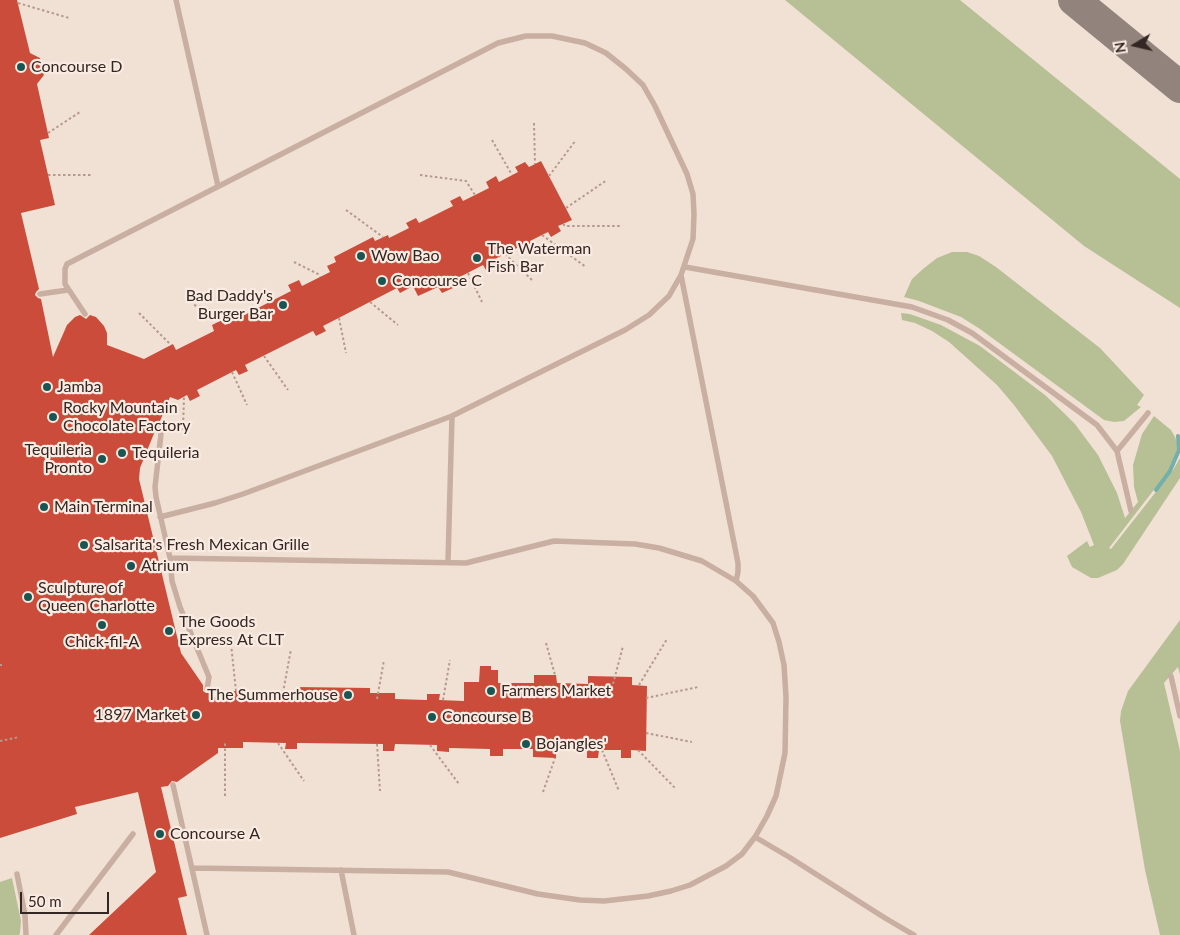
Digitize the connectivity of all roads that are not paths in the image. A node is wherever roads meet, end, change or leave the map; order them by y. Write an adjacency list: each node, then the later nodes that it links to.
1 (176, 0): 2 (lane)
2 (218, 186): 3 (lane); 5 (lane)
3 (685, 267): 4 (lane); 11 (lane)
4 (681, 275): 9 (lane); 16 (lane)
5 (68, 290): 6 (lane); 7 (lane)
6 (40, 294)
7 (85, 314)
8 (1148, 413): 11 (lane)
9 (452, 416): 13 (lane); 15 (lane)
10 (158, 425): 13 (lane)
11 (1117, 451): 12 (lane)
12 (1131, 510)
13 (160, 517): 14 (lane)
14 (170, 558): 15 (lane); 18 (lane)
15 (448, 562): 16 (lane)
16 (736, 581): 22 (lane)
17 (1171, 676): 19 (lane)
18 (207, 690)
19 (1180, 716)
20 (173, 785): 23 (lane)
21 (133, 834): 27 (lane)
22 (755, 837): 24 (lane); 30 (lane)
23 (192, 868): 24 (lane); 28 (lane)
24 (341, 870): 29 (lane)
25 (17, 874): 26 (lane)
26 (26, 935)
27 (56, 935)
28 (207, 935)
29 (354, 935)
30 (914, 935)

